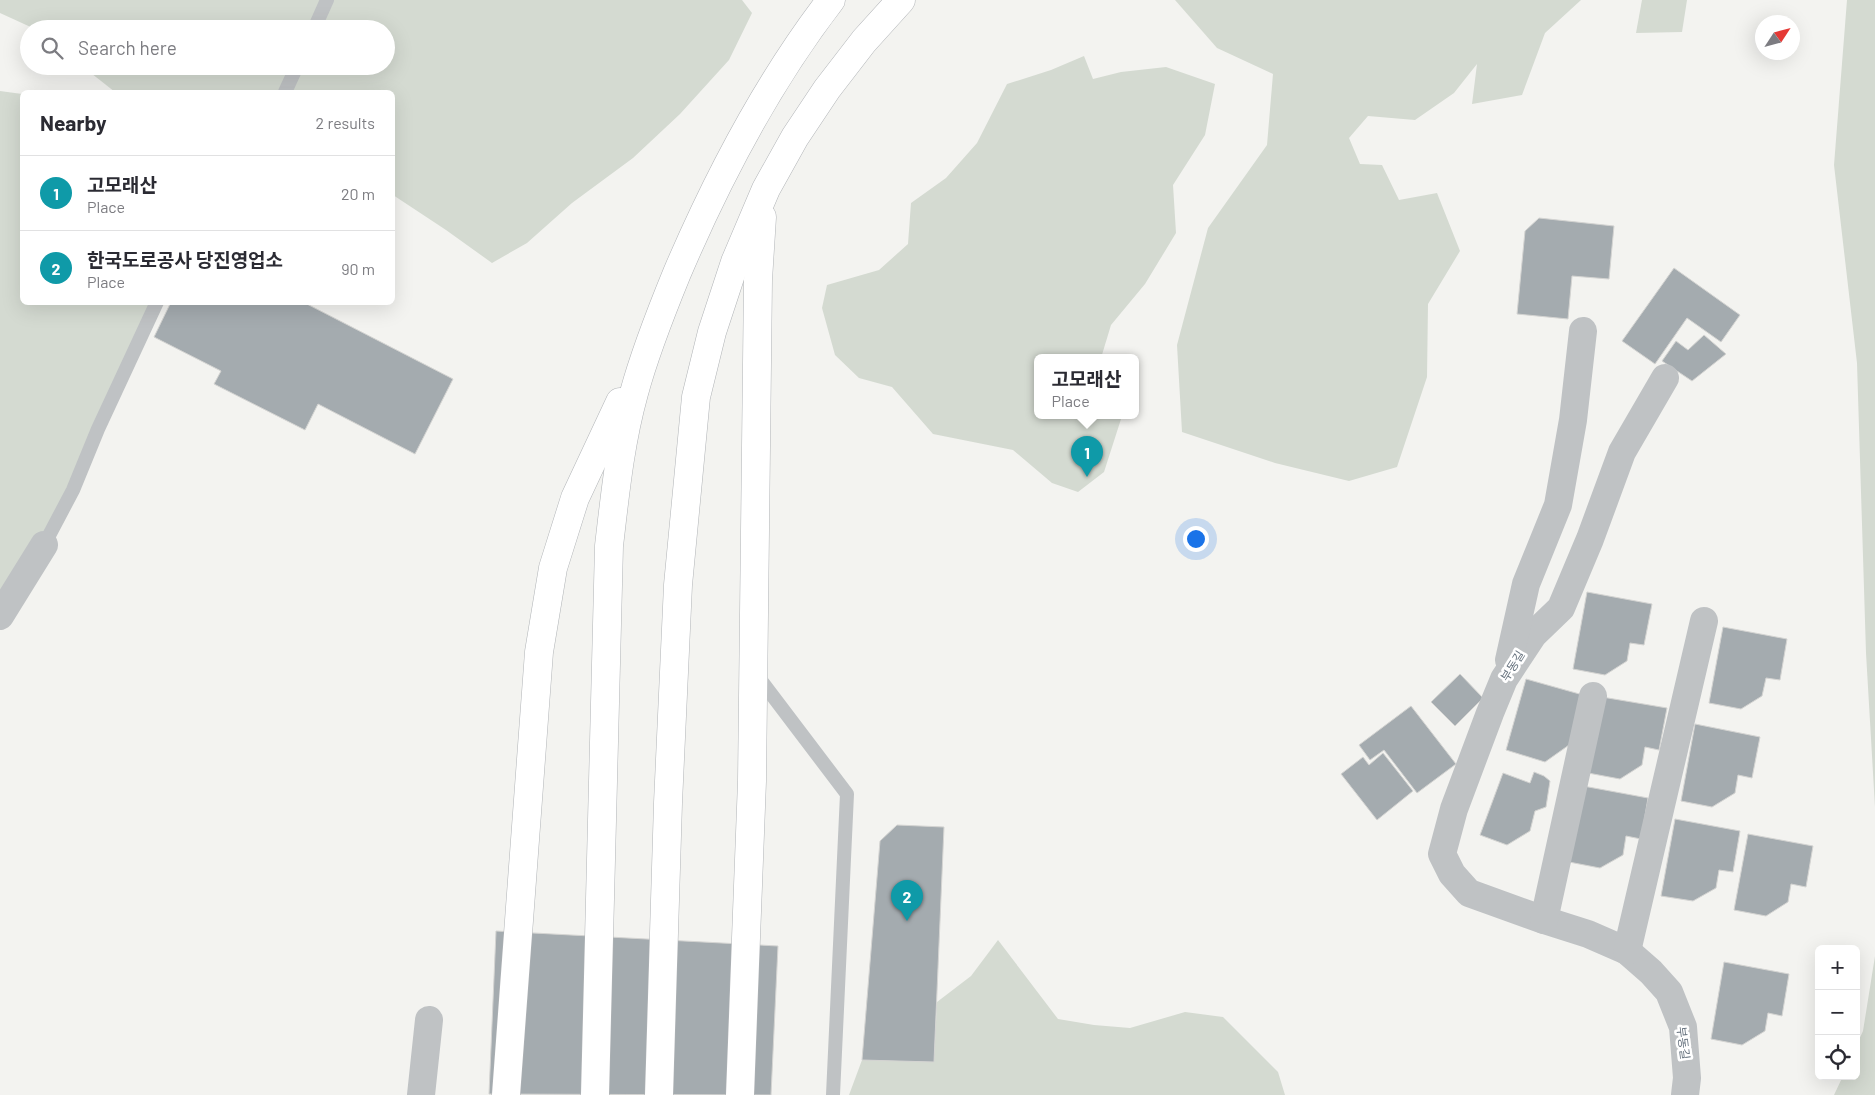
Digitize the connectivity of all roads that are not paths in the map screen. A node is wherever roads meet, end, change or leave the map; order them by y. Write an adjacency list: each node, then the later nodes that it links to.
1 (327, 0): 4 (lane)
2 (831, 0): 9 (highway)
3 (902, 0): 7 (highway)
4 (318, 20)
5 (293, 75): 6 (lane)
6 (287, 90)
7 (766, 189): 15 (highway); 24 (highway)
8 (156, 305): 12 (lane)
9 (659, 316): 22 (highway); 23 (highway)
10 (1583, 331): 16 (street)
11 (1665, 378): 16 (street, 부동길)
12 (44, 545): 13 (street)
13 (0, 616)
14 (1704, 621): 19 (street)
15 (753, 670): 25 (highway); 26 (lane)
16 (1504, 679): 18 (street, 부동길)
17 (1593, 696): 18 (street)
18 (1544, 920): 19 (street, 부동길)
19 (1627, 952): 27 (street, 부동길)
20 (429, 1020): 21 (street)
21 (421, 1095)
22 (506, 1095)
23 (595, 1095)
24 (659, 1095)
25 (740, 1095)
26 (833, 1095)
27 (1685, 1095)

